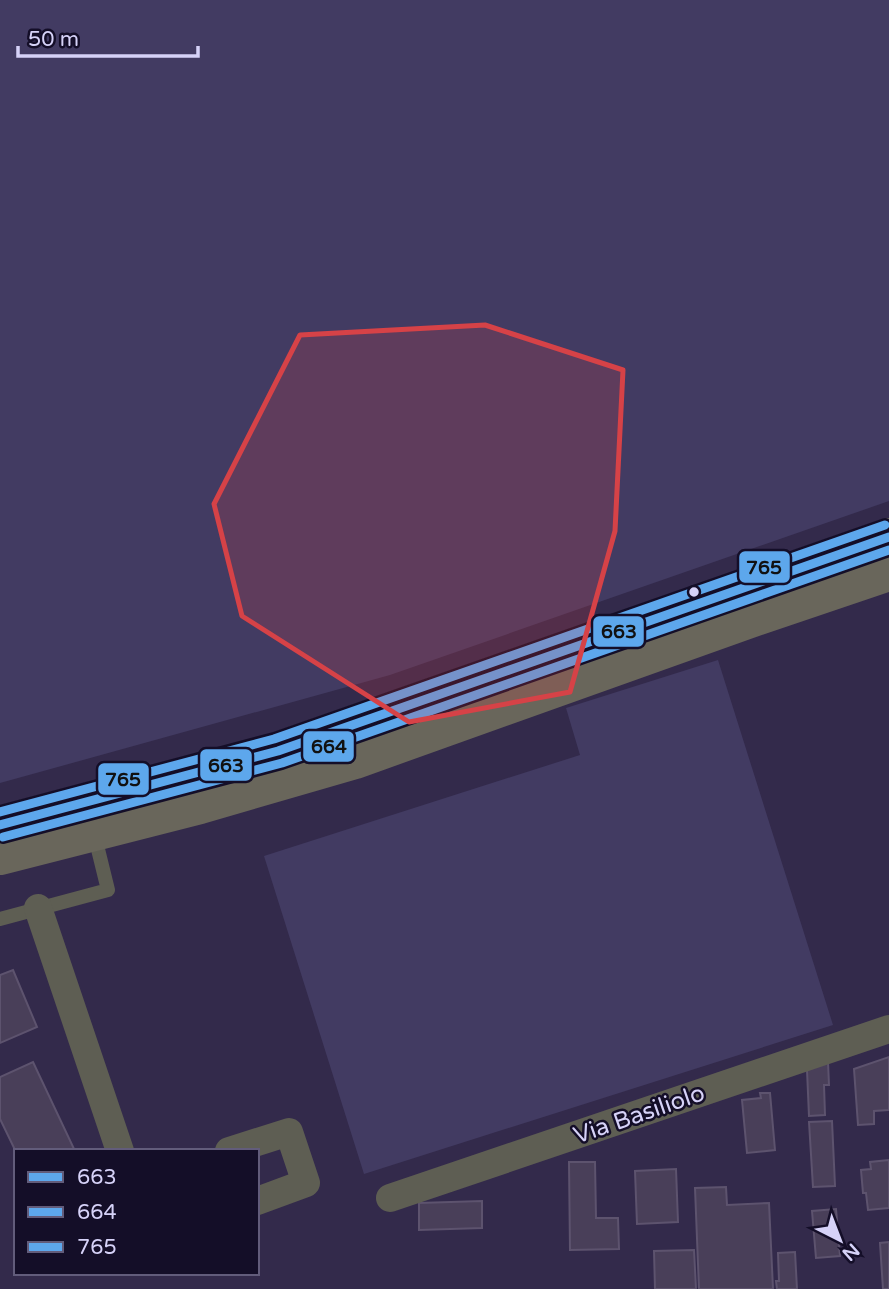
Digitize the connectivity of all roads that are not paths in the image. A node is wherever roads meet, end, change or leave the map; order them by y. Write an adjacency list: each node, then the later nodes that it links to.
1 (889, 537): 3 (main road)
2 (889, 572): 4 (main road)
3 (0, 825)
4 (94, 832): 5 (main road); 6 (lane)
5 (0, 856)
6 (38, 908): 7 (lane); 9 (street)
7 (0, 919)
8 (889, 1029): 11 (street, Via Basiliolo)
9 (119, 1149)
10 (235, 1149): 12 (street)
11 (390, 1198)
12 (259, 1200)

